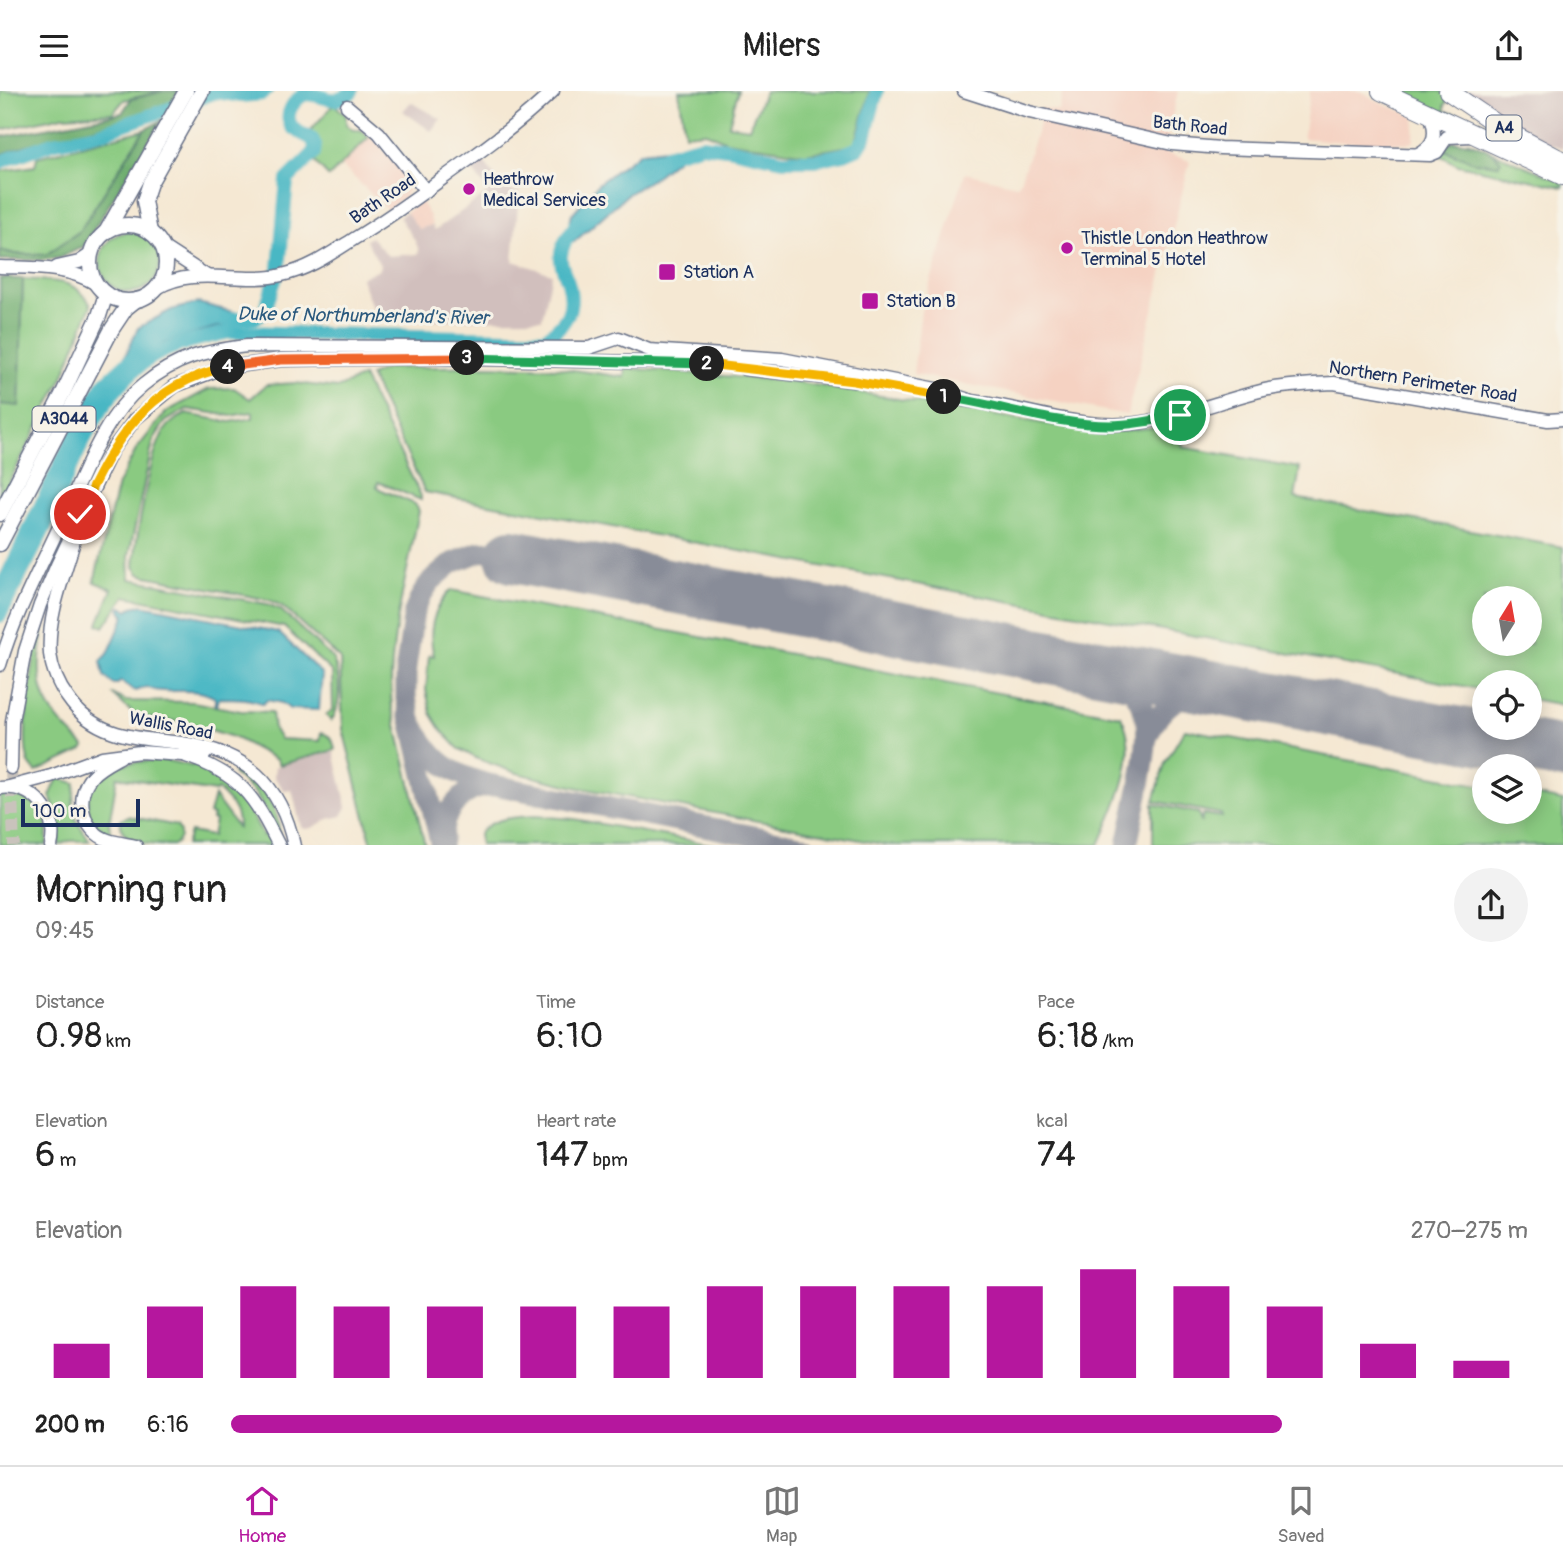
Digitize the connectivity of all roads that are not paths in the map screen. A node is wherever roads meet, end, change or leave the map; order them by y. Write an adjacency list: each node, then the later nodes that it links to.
1 (553, 91): 12 (street, Bath Road)
2 (964, 91): 9 (street, Bath Road)
3 (1381, 91): 7 (highway, A4)
4 (1448, 91): 10 (highway, A4)
5 (192, 94): 13 (main road); 14 (main road)
6 (347, 106): 12 (street)
7 (1430, 115): 8 (highway, A4); 9 (street)
8 (1476, 136): 9 (street); 11 (highway, A4)
9 (1418, 154)
10 (1563, 161)
11 (1563, 176)
12 (426, 191): 20 (street, Bath Road)
13 (106, 232): 14 (main road); 16 (main road)
14 (150, 232): 15 (main road)
15 (164, 248): 20 (street); 21 (main road)
16 (91, 254): 18 (street); 22 (main road)
17 (0, 267): 18 (street)
18 (47, 269): 19 (street)
19 (63, 271): 22 (street); 22 (street)
20 (207, 276): 21 (street, Bath Road)
21 (157, 288): 23 (main road)
22 (101, 295): 23 (main road); 34 (main road, A3044)
23 (136, 300): 35 (main road, A3044)
24 (762, 357): 25 (street); 26 (street); 36 (street)
25 (801, 362): 26 (street); 29 (street)
26 (780, 363): 27 (street); 28 (street)
27 (706, 364): 28 (street); 33 (street)
28 (854, 381): 29 (street)
29 (972, 401): 31 (street, Northern Perimeter Road)
30 (1563, 419): 31 (street, Northern Perimeter Road)
31 (1548, 420): 32 (street, Northern Perimeter Road)
32 (1563, 427)
33 (80, 514): 37 (street, Wallis Road); 42 (street)
34 (0, 515)
35 (0, 544)
36 (0, 665)
37 (105, 730): 39 (street, Wallis Road); 41 (street)
38 (124, 754): 40 (street); 43 (street); 46 (street)
39 (220, 754): 40 (street); 41 (street, Wallis Road)
40 (182, 755): 47 (street)
41 (245, 764): 44 (street, Wallis Road)
42 (11, 768)
43 (4, 785): 45 (street)
44 (293, 839): 48 (street); 49 (street)
45 (51, 845)
46 (136, 845)
47 (279, 845)
48 (285, 845)
49 (305, 845)

